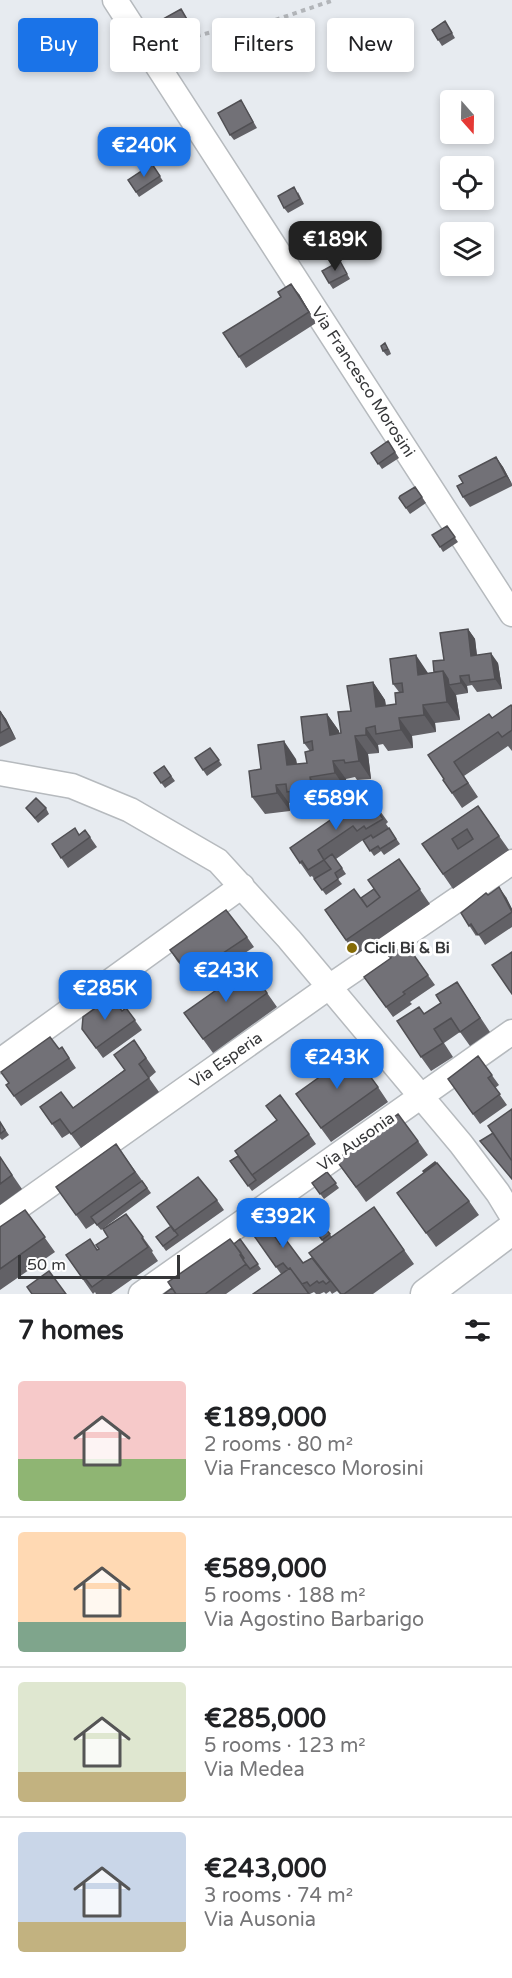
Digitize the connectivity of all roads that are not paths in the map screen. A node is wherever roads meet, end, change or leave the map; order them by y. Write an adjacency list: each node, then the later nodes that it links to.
1 (115, 0): 2 (street, Via Francesco Morosini)
2 (512, 614)
3 (0, 773): 5 (street)
4 (512, 862): 6 (street, Via Esperia)
5 (243, 886): 6 (street); 8 (street)
6 (329, 987): 9 (street); 10 (street, Via Esperia)
7 (512, 1032): 9 (street, Via Ausonia)
8 (0, 1061)
9 (421, 1096): 11 (street); 12 (street, Via Ausonia)
10 (0, 1220)
11 (510, 1222): 13 (street); 14 (street)
12 (141, 1294)
13 (426, 1294)
14 (460, 1294)

